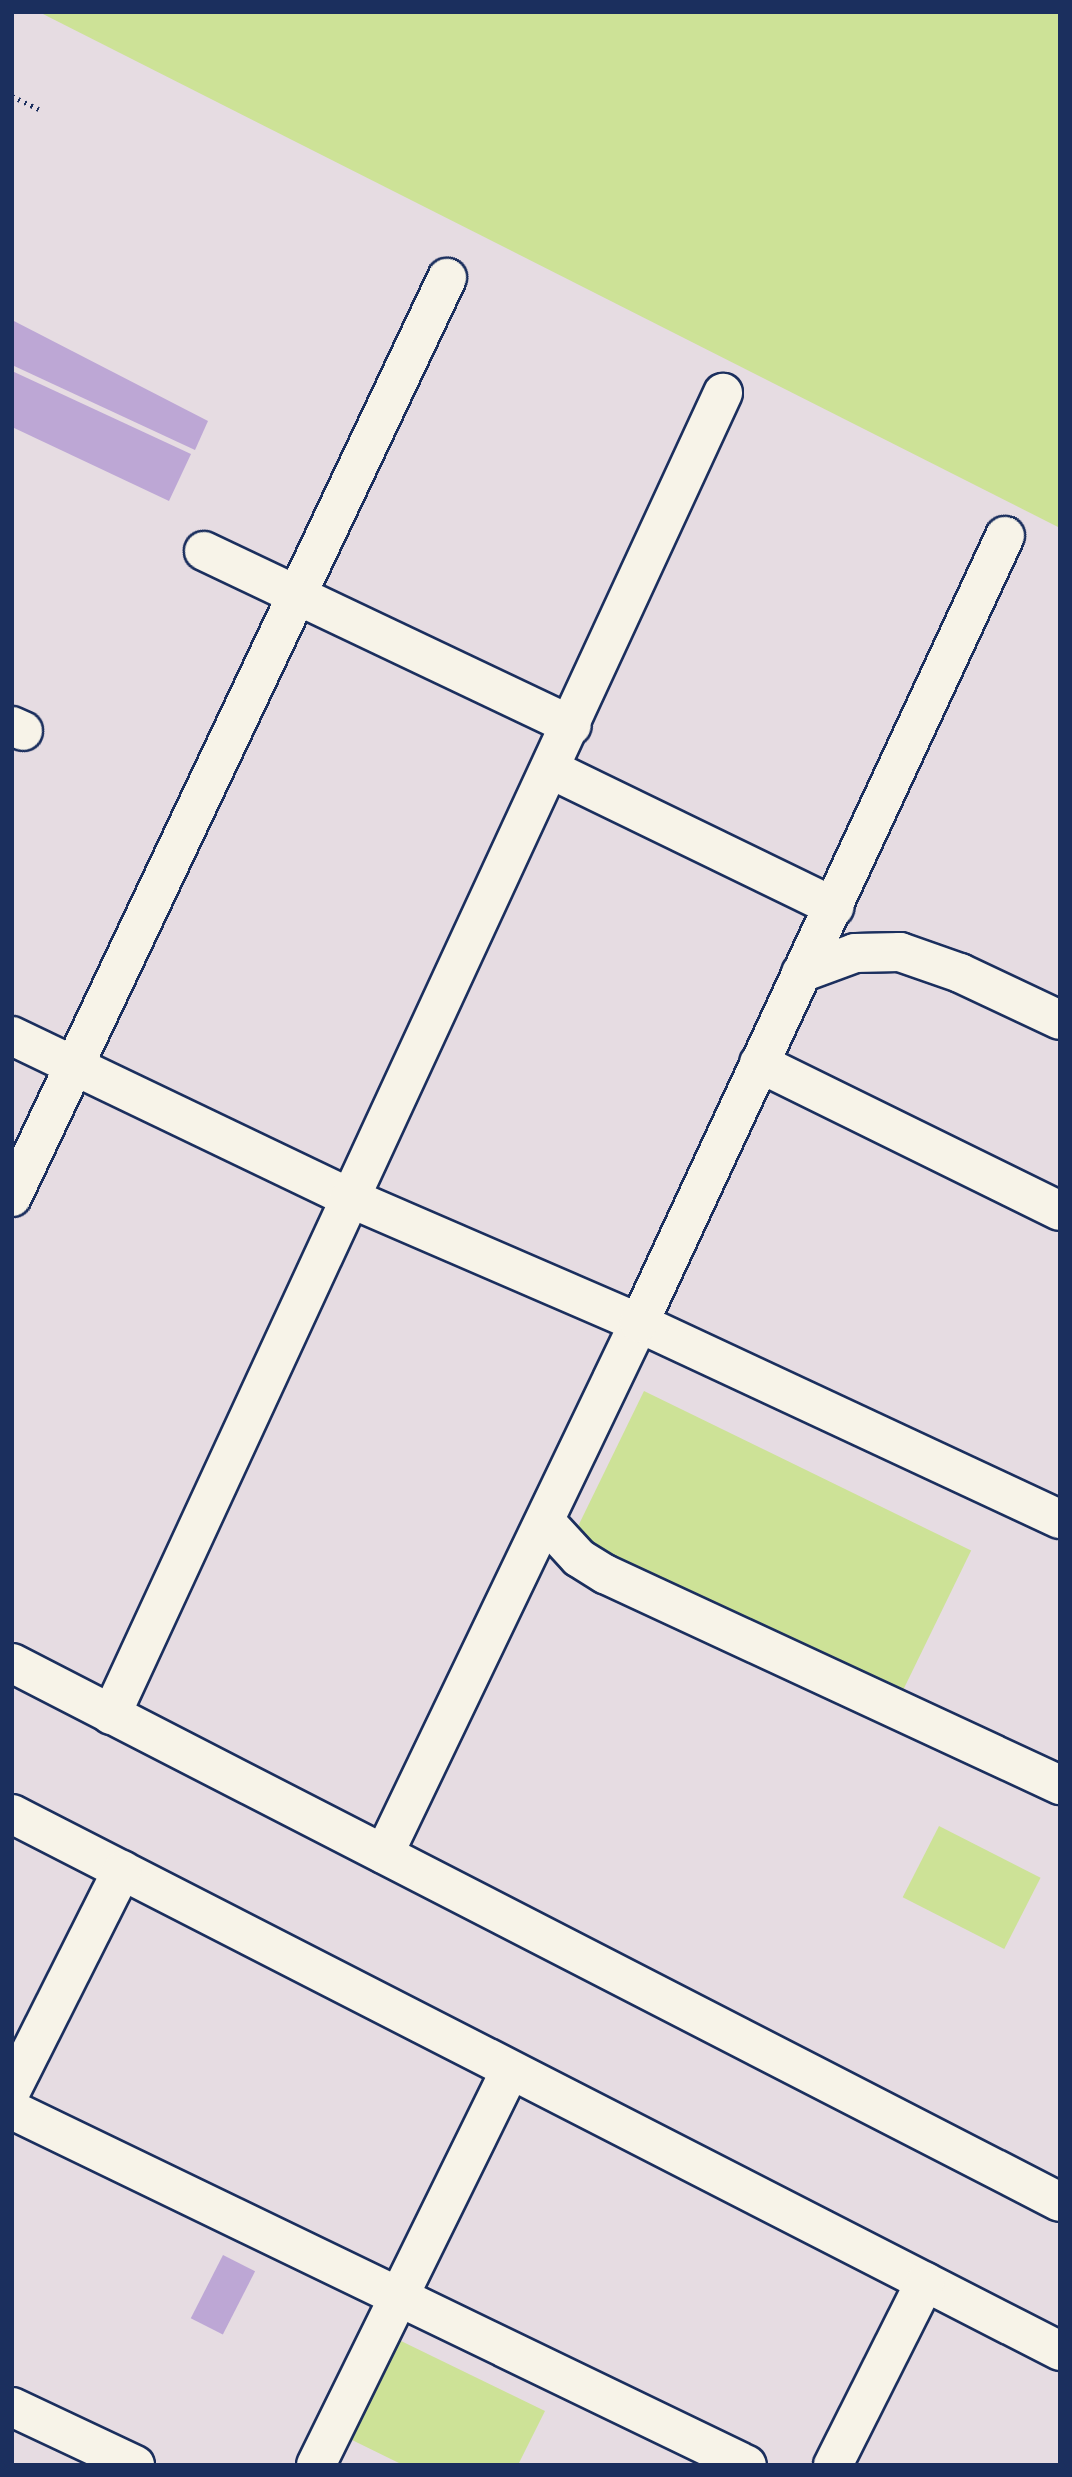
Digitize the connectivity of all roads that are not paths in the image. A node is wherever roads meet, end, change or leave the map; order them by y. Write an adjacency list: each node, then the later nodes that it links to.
1 (447, 278): 5 (street)
2 (723, 393): 6 (street)
3 (1005, 536): 8 (street)
4 (204, 551): 5 (street)
5 (299, 597): 6 (street); 13 (street)
6 (572, 726): 7 (street)
7 (552, 770): 8 (street); 15 (street)
8 (834, 907): 9 (street)
9 (801, 972): 10 (street); 12 (street)
10 (1060, 1020)
11 (12, 1035): 13 (street)
12 (759, 1063): 16 (street); 17 (street)
13 (74, 1064): 14 (street); 15 (street)
14 (12, 1197)
15 (350, 1198): 17 (street); 21 (street)
16 (1060, 1211)
17 (639, 1323): 18 (street); 19 (street)
18 (1060, 1519)
19 (545, 1521): 22 (street); 24 (street)
20 (12, 1662): 21 (street)
21 (111, 1715): 24 (street)
22 (1060, 1784)
23 (12, 1814): 25 (street)
24 (384, 1854): 29 (street)
25 (122, 1870): 26 (street); 27 (street)
26 (510, 2070): 30 (street); 31 (street)
27 (12, 2089)
28 (12, 2110): 31 (street)
29 (1060, 2202)
30 (925, 2282): 32 (street); 37 (street)
31 (398, 2297): 35 (street); 36 (street)
32 (1060, 2351)
33 (12, 2407): 34 (street)
34 (135, 2465)
35 (316, 2465)
36 (747, 2465)
37 (833, 2465)

